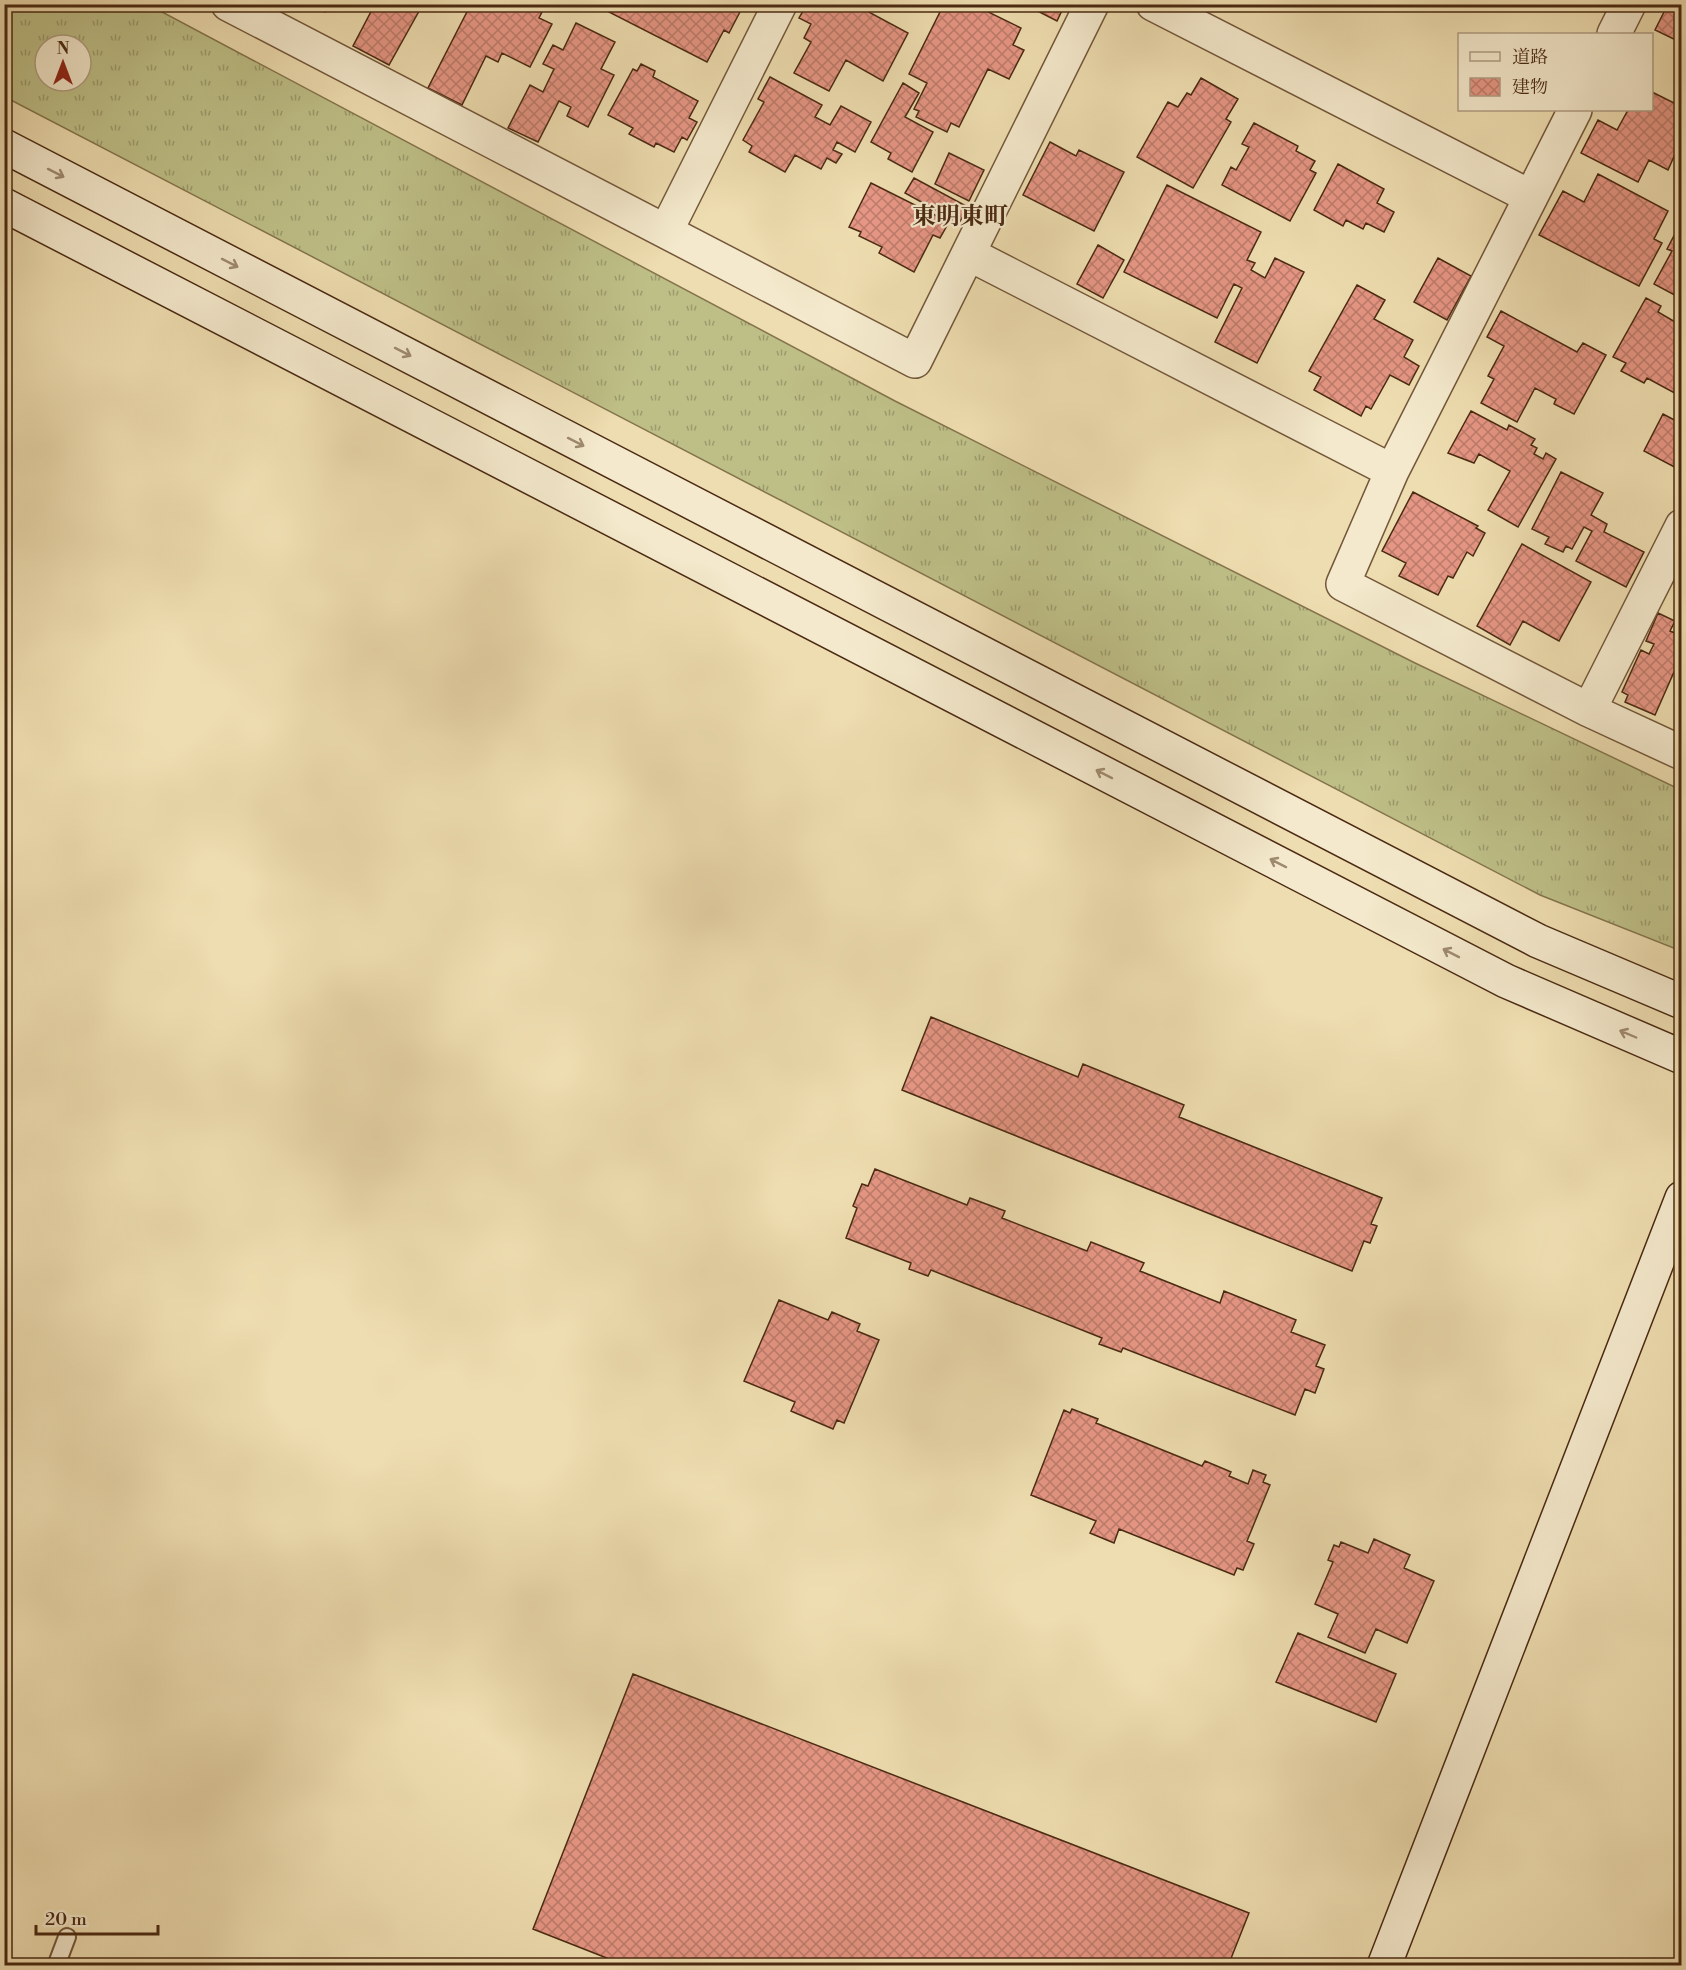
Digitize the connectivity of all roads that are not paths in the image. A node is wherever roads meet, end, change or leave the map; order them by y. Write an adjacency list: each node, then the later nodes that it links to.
1 (228, 4): 11 (street)
2 (780, 4): 11 (street)
3 (1092, 4): 12 (street)
4 (1154, 4): 9 (street)
5 (1629, 4): 6 (street)
6 (1614, 33)
7 (1574, 111): 9 (street)
8 (4, 146): 17 (street, one-way to 17)
9 (1531, 197): 13 (street)
10 (4, 205): 18 (street, one-way to 10)
11 (666, 231): 12 (street)
12 (969, 254): 13 (street)
13 (1392, 471): 15 (street)
14 (1682, 526): 15 (street)
15 (1589, 710): 16 (street)
16 (1682, 753)
17 (1682, 1002)
18 (1682, 1058)
19 (1682, 1198): 22 (street)
20 (67, 1937): 21 (lane)
21 (56, 1965)
22 (1384, 1965)

